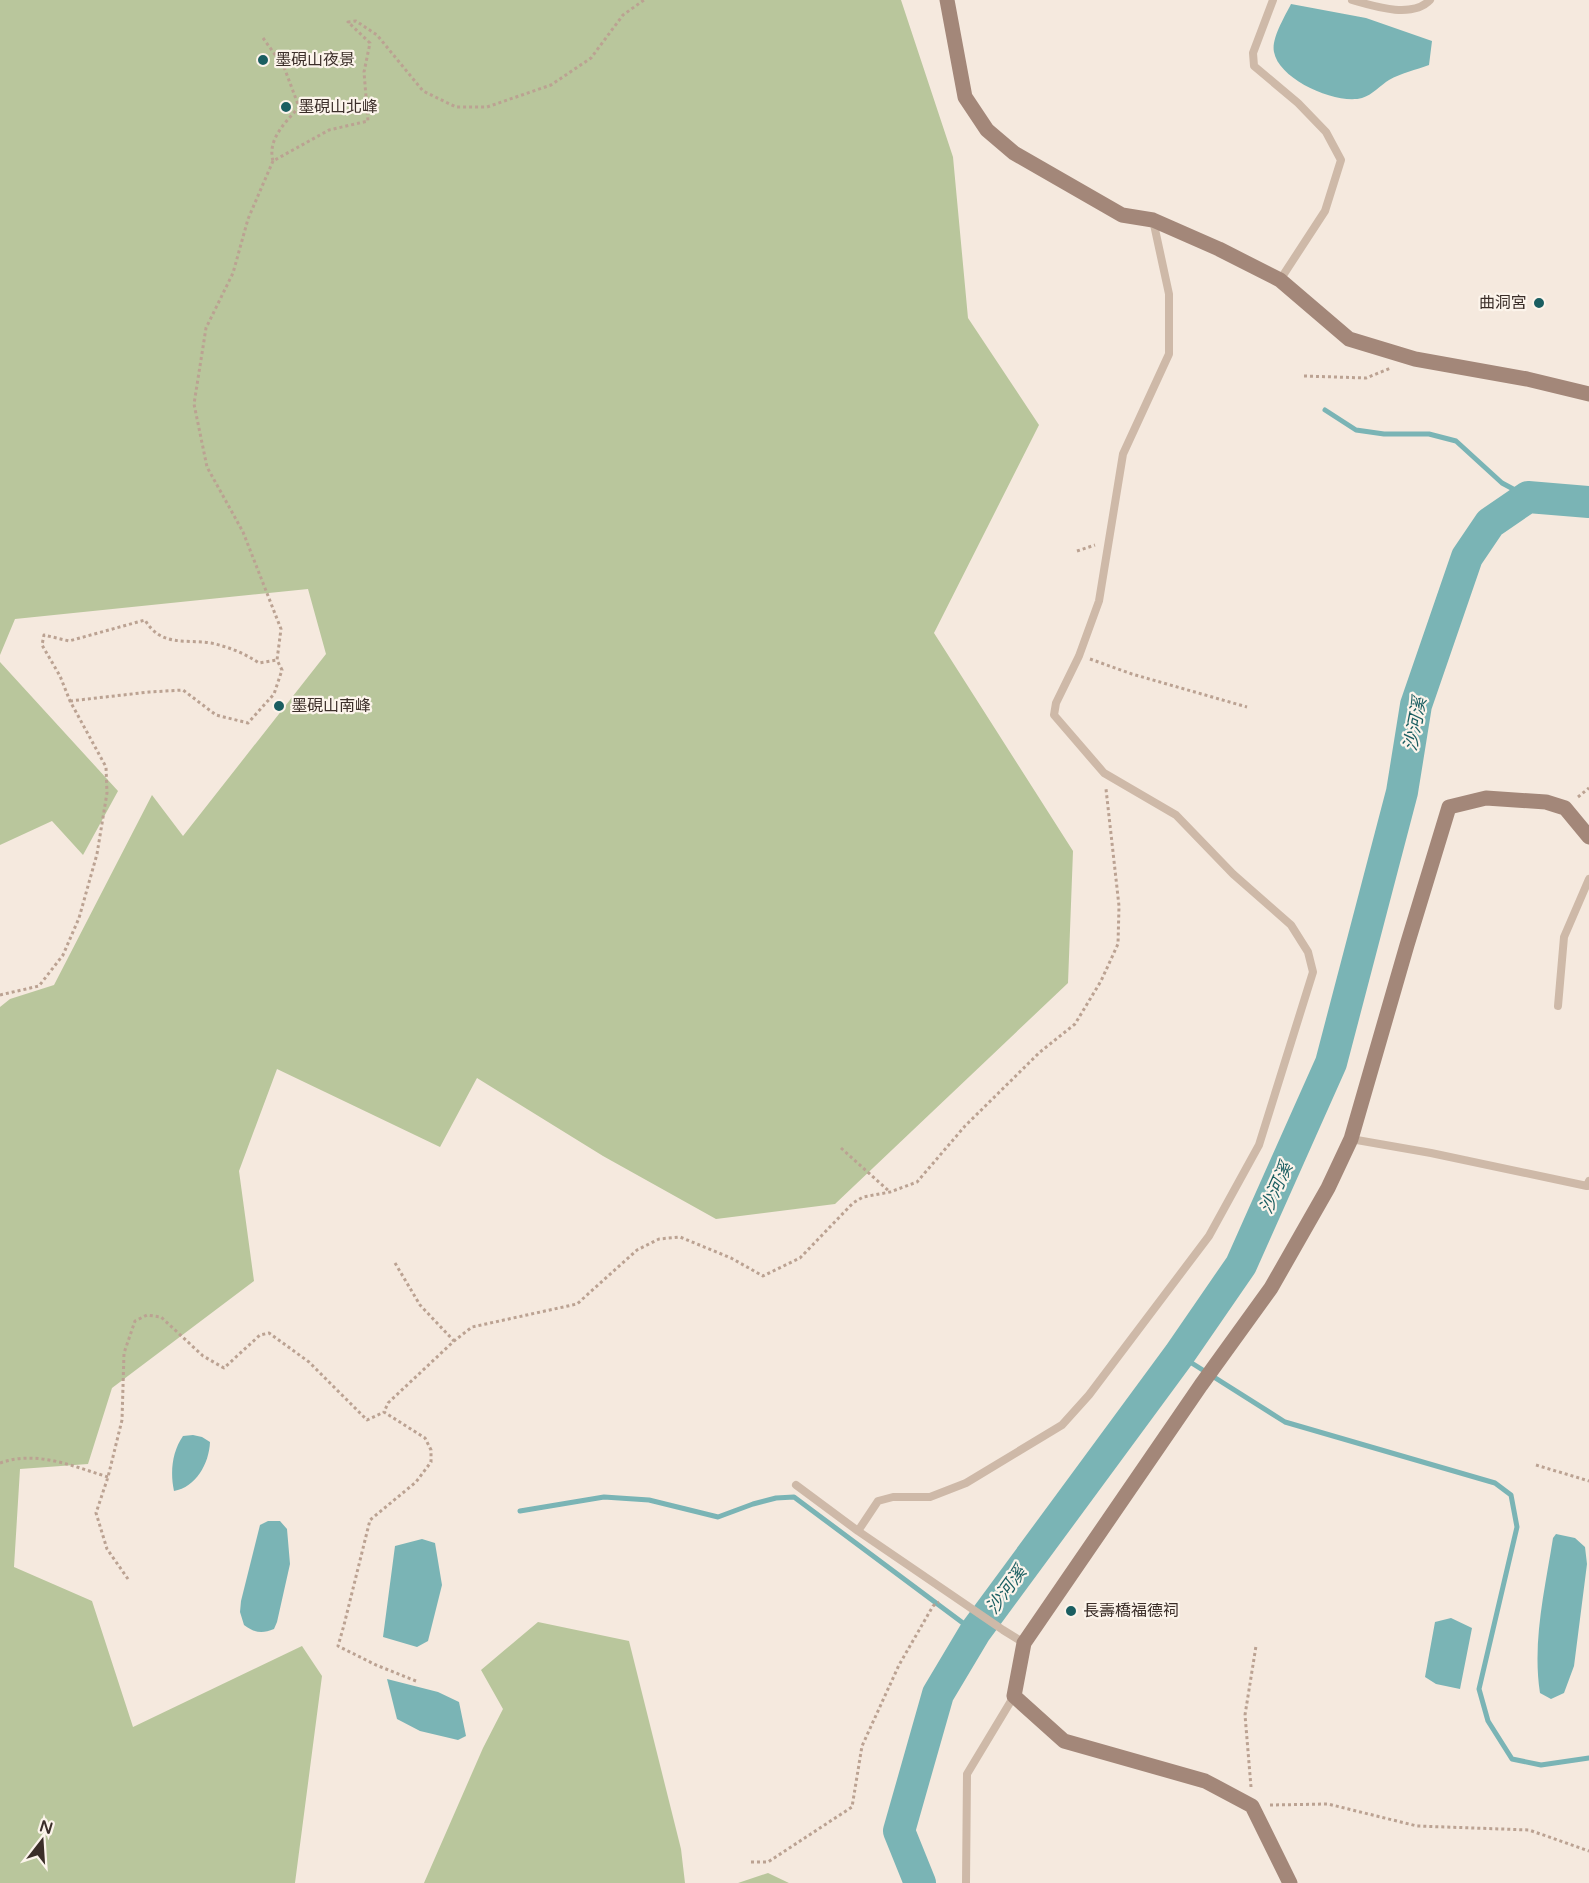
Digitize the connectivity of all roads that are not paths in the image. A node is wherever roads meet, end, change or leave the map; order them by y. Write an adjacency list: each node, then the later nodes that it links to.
1 (947, 0): 5 (street)
2 (1274, 0): 6 (lane)
3 (1352, 0): 4 (lane)
4 (1430, 0)
5 (1154, 220): 6 (street); 14 (lane)
6 (1280, 280): 7 (street)
7 (1589, 394)
8 (1589, 837): 11 (street)
9 (1589, 879): 10 (lane)
10 (1558, 1006)
11 (1351, 1138): 12 (lane); 15 (street)
12 (1589, 1180)
13 (796, 1485): 14 (lane)
14 (858, 1531): 15 (lane)
15 (1024, 1643): 16 (street)
16 (1014, 1696): 17 (lane); 18 (street)
17 (966, 1883)
18 (1290, 1883)

